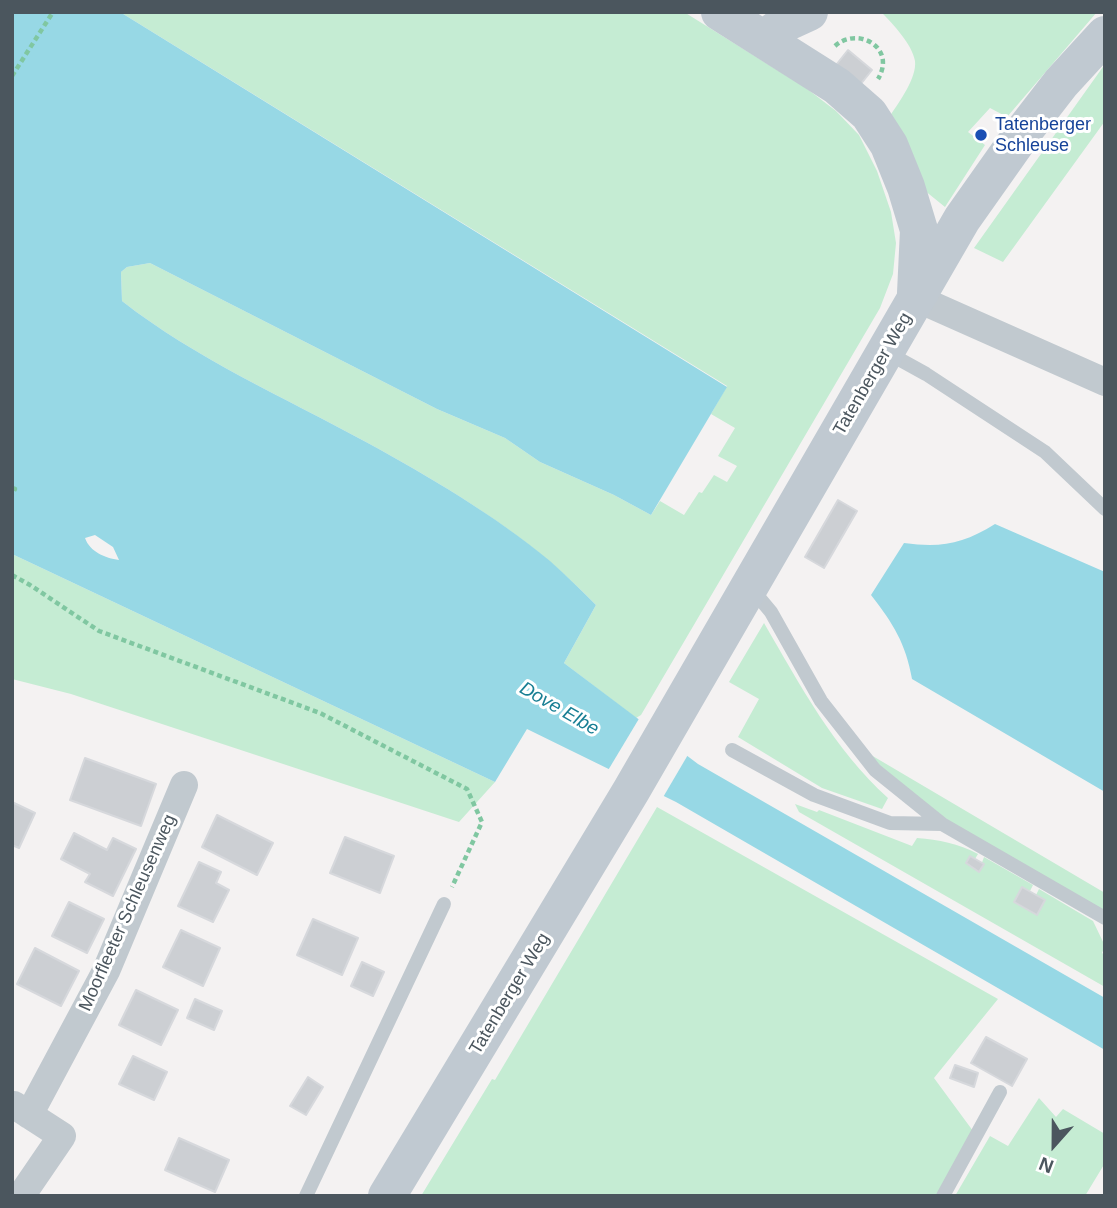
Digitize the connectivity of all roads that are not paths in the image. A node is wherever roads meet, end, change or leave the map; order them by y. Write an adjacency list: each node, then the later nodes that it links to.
1 (720, 12): 4 (street)
2 (809, 12): 4 (street)
3 (1105, 35): 5 (street, Tatenberger Weg)
4 (764, 39): 5 (street)
5 (916, 298): 6 (street, Tatenberger Weg); 7 (street)
6 (886, 352): 8 (lane); 9 (street, Tatenberger Weg)
7 (1105, 383)
8 (1105, 509)
9 (750, 586): 12 (lane); 19 (street, Tatenberger Weg)
10 (732, 750): 12 (lane)
11 (184, 785): 16 (street, Moorfleeter Schleusenweg)
12 (942, 824): 14 (lane)
13 (444, 904): 18 (lane)
14 (1105, 918)
15 (1000, 1092): 20 (lane)
16 (20, 1109): 17 (street, Moorfleeter Schleusenweg)
17 (20, 1196)
18 (306, 1196)
19 (387, 1196)
20 (943, 1196)

